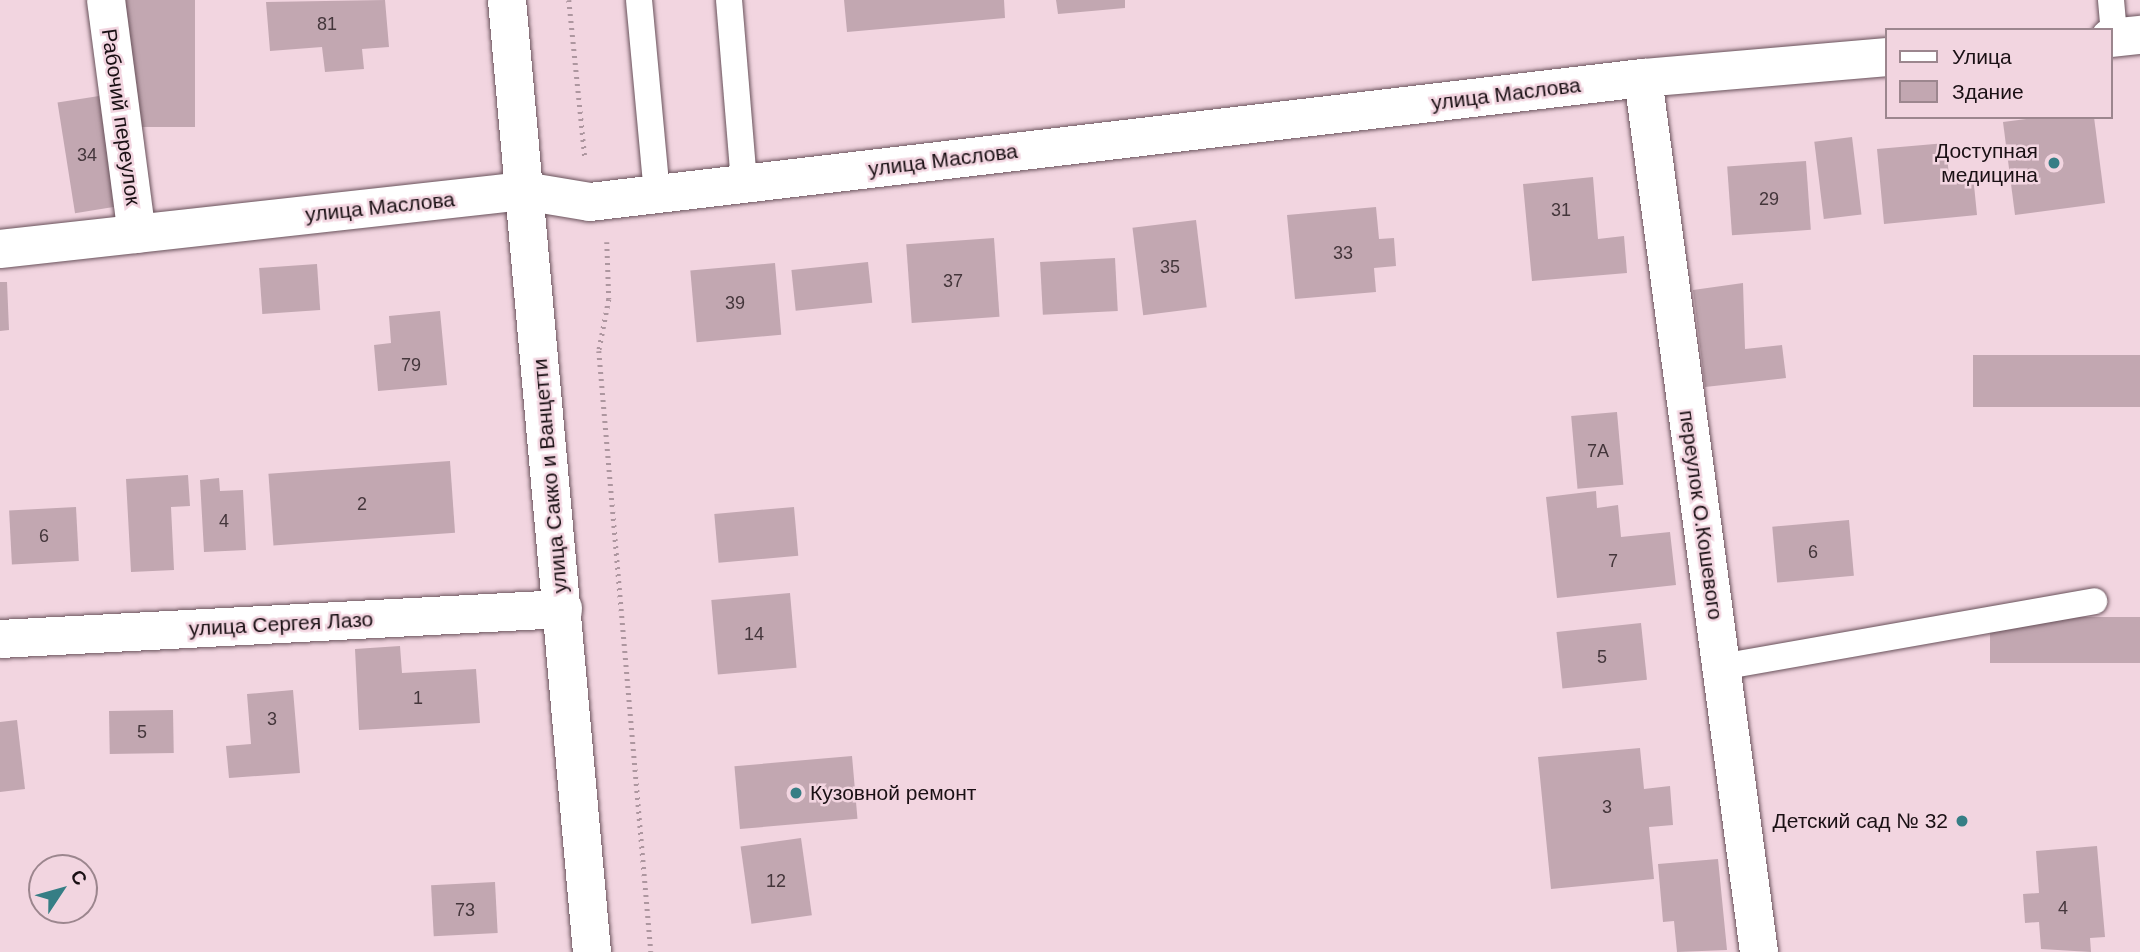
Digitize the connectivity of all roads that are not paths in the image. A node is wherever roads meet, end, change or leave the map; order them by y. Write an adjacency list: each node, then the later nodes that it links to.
1 (106, 0): 12 (street, Рабочий переулок)
2 (507, 0): 10 (street, улица Сакко и Ванцетти)
3 (639, 0): 11 (lane)
4 (729, 0): 9 (lane)
5 (2111, 0): 6 (lane)
6 (2122, 37)
7 (1884, 57): 8 (street, улица Маслова)
8 (1643, 78): 9 (street, улица Маслова); 17 (street, переулок О.Кошевого)
9 (744, 184): 11 (street, улица Маслова)
10 (524, 191): 11 (street, улица Маслова); 12 (street, улица Маслова); 15 (street, улица Сакко и Ванцетти)
11 (657, 194)
12 (137, 234): 13 (street, улица Маслова)
13 (0, 249)
14 (2094, 601): 17 (lane)
15 (563, 609): 16 (street, улица Сергея Лазо); 18 (street, улица Сакко и Ванцетти)
16 (0, 639)
17 (1721, 667): 19 (street, переулок О.Кошевого)
18 (592, 952)
19 (1759, 952)

